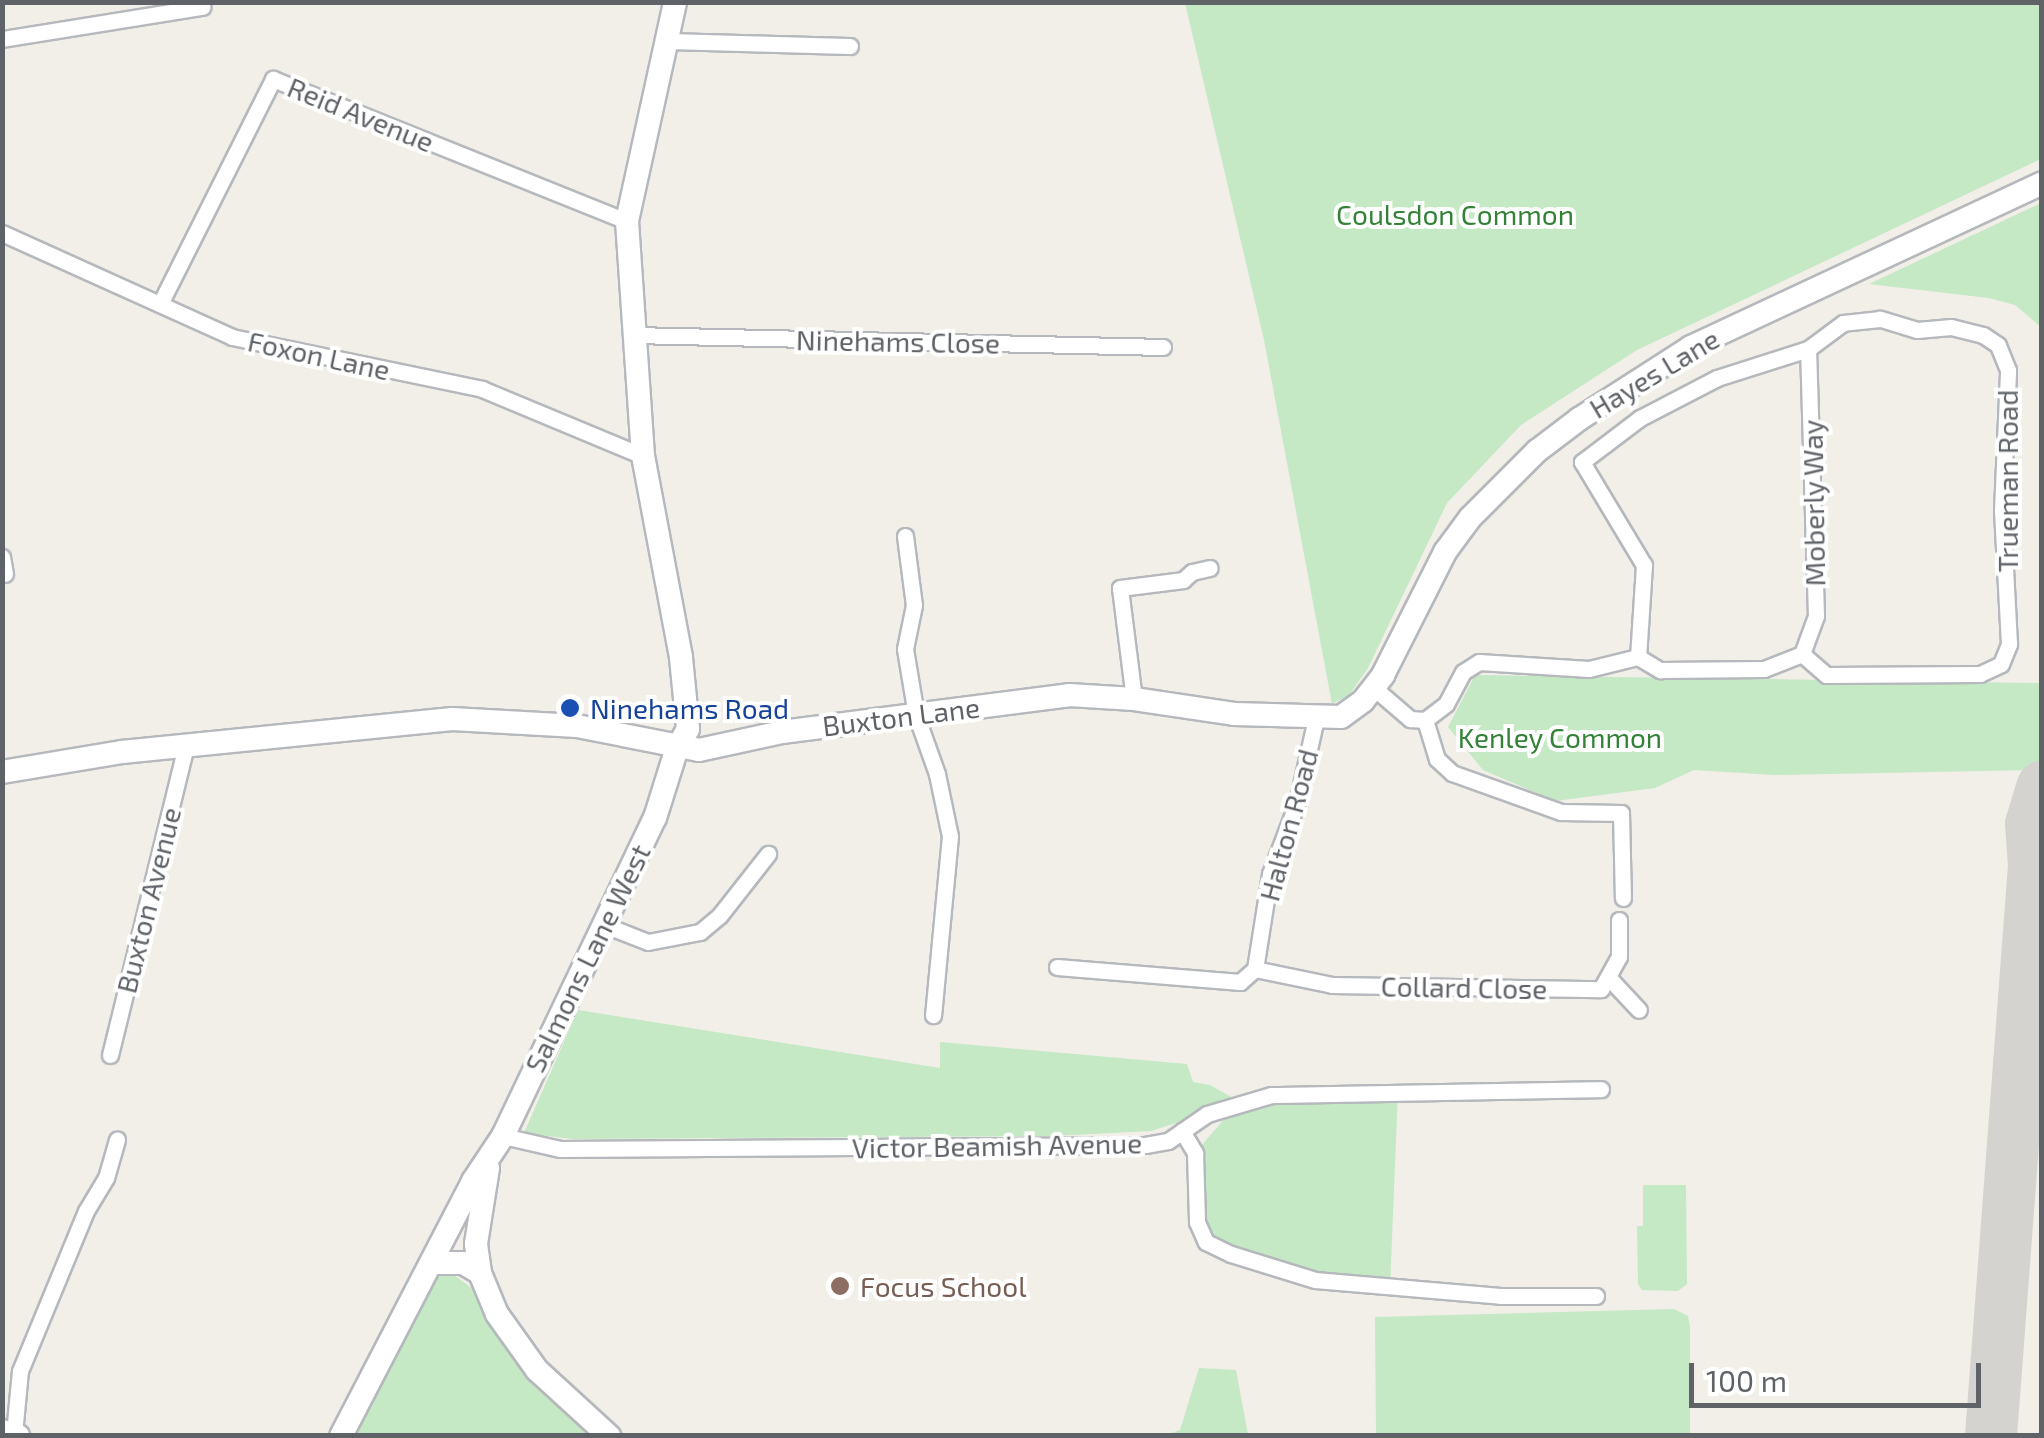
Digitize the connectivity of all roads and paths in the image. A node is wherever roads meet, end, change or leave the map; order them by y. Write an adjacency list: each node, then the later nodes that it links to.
1 (675, 2): 4 (street)
2 (202, 8): 3 (street)
3 (2, 39)
4 (666, 41): 5 (street); 7 (street)
5 (850, 46)
6 (2042, 183): 18 (street, Hayes Lane)
7 (626, 221): 9 (street, Reid Avenue); 10 (street)
8 (2, 233): 9 (street, Foxon Lane)
9 (160, 304): 13 (street, Foxon Lane)
10 (632, 335): 11 (street, Ninehams Close); 13 (street)
11 (1164, 347)
12 (1808, 349): 16 (street, Moberly Way); 16 (street, Trueman Road); 17 (street)
13 (643, 456): 24 (street)
14 (905, 536): 20 (street)
15 (1210, 568): 19 (street)
16 (1802, 654): 17 (street)
17 (1638, 658): 22 (street)
18 (1374, 688): 21 (street, Buxton Lane); 22 (street)
19 (1134, 699): 20 (street, Buxton Lane); 21 (street, Buxton Lane)
20 (916, 715): 24 (street, Buxton Lane); 34 (street)
21 (1316, 718): 31 (street, Halton Road)
22 (1425, 720): 27 (street)
23 (186, 745): 24 (street, Buxton Lane); 25 (street, Buxton Lane); 35 (street, Buxton Avenue)
24 (677, 748): 29 (street, Salmons Lane West)
25 (2, 772)
26 (768, 854): 29 (street)
27 (1622, 898)
28 (1619, 920): 32 (street)
29 (602, 924): 38 (street, Salmons Lane West)
30 (1057, 967): 31 (street)
31 (1255, 969): 32 (street, Collard Close)
32 (1608, 976): 33 (street)
33 (1639, 1010)
34 (933, 1014)
35 (110, 1055)
36 (1601, 1088): 37 (street, Victor Beamish Avenue)
37 (1182, 1131): 38 (street, Victor Beamish Avenue); 43 (street)
38 (504, 1136): 40 (street, Salmons Lane West)
39 (117, 1140): 44 (street)
40 (488, 1164): 41 (street, Salmons Lane West); 42 (street, Salmons Lane West)
41 (432, 1264): 42 (street); 45 (street, Salmons Lane West)
42 (480, 1272): 46 (street)
43 (1596, 1296)
44 (11, 1434)
45 (342, 1436)
46 (609, 1436)

